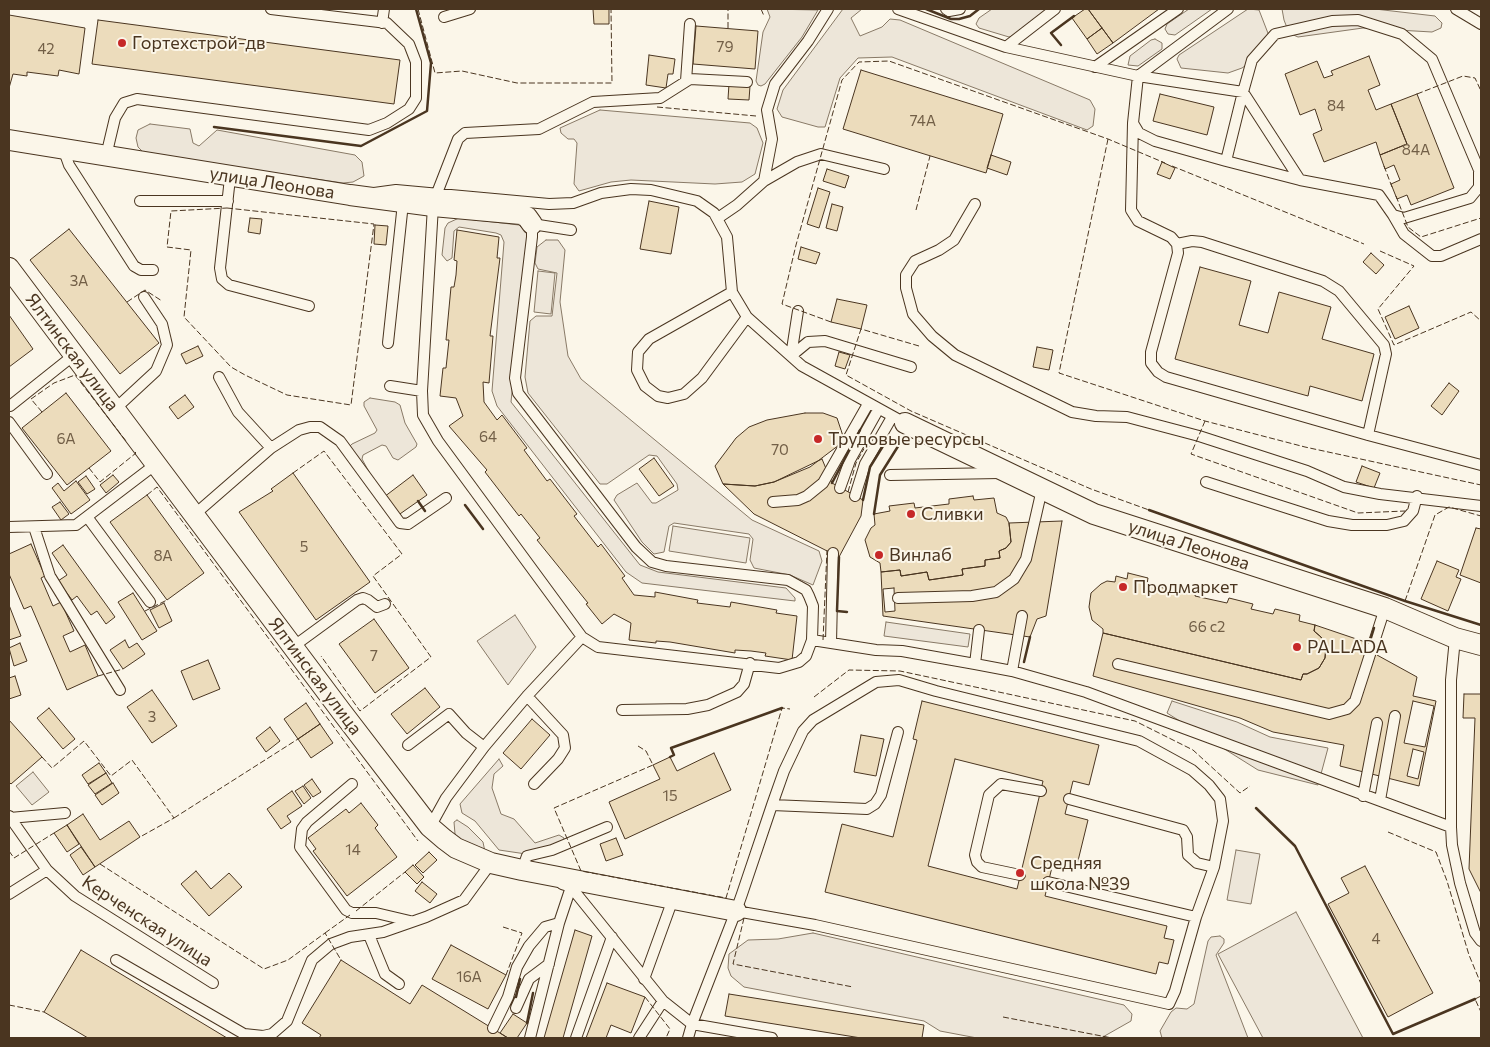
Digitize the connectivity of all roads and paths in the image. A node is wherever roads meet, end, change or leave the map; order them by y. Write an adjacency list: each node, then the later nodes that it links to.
1 (271, 9): 13 (lane)
2 (384, 9): 13 (lane)
3 (470, 9): 12 (lane)
4 (828, 9): 30 (lane)
5 (898, 9): 16 (lane)
6 (946, 9): 7 (lane)
7 (960, 9)
8 (1054, 9): 16 (lane)
9 (1178, 9): 17 (lane)
10 (1228, 9): 18 (lane)
11 (1456, 9): 15 (lane)
12 (444, 17)
13 (382, 23): 25 (lane)
14 (690, 24): 19 (lane)
15 (1481, 24)
16 (1006, 47): 17 (lane)
17 (1094, 67): 18 (lane)
18 (1138, 76): 21 (lane); 22 (lane)
19 (686, 81): 20 (lane); 32 (lane)
20 (747, 82)
21 (1243, 92): 26 (lane); 29 (lane); 37 (lane)
22 (1133, 123): 26 (lane); 42 (lane)
23 (9, 140): 24 (street, улица Леонова)
24 (64, 151): 25 (street, улица Леонова); 44 (lane)
25 (106, 156): 28 (street, улица Леонова)
26 (1226, 161): 29 (lane)
27 (884, 169): 30 (lane)
28 (230, 178): 31 (street, улица Леонова); 34 (lane)
29 (1300, 180): 37 (lane)
30 (764, 181): 38 (lane)
31 (366, 198): 32 (lane); 35 (street, улица Леонова)
32 (435, 200): 35 (street, улица Леонова); 38 (lane); 39 (street, улица Леонова); 56 (lane)
33 (140, 201): 34 (lane)
34 (228, 201): 47 (lane)
35 (402, 203): 50 (lane)
36 (975, 204): 74 (lane)
37 (1393, 215): 41 (lane)
38 (718, 218): 45 (lane)
39 (532, 224): 40 (lane); 91 (lane)
40 (572, 230)
41 (1481, 239)
42 (1177, 244): 63 (lane); 63 (lane)
43 (9, 268): 51 (street, Ялтинская улица)
44 (153, 270)
45 (732, 292): 49 (lane); 49 (lane)
46 (144, 297): 59 (lane)
47 (309, 306)
48 (798, 311): 52 (lane)
49 (747, 317): 52 (lane)
50 (388, 343)
51 (74, 355): 58 (lane); 59 (street, Ялтинская улица)
52 (791, 356): 53 (lane); 57 (lane)
53 (911, 367)
54 (220, 377): 64 (lane)
55 (390, 386): 56 (lane)
56 (422, 391): 89 (lane)
57 (868, 404): 60 (lane); 76 (lane)
58 (9, 405)
59 (115, 409): 65 (street, Ялтинская улица)
60 (878, 410): 61 (lane); 71 (lane)
61 (899, 420): 67 (street, улица Леонова); 73 (lane)
62 (9, 422): 68 (lane)
63 (1368, 435): 66 (lane)
64 (271, 448): 75 (lane); 78 (lane)
65 (156, 464): 78 (street, Ялтинская улица); 79 (lane)
66 (1481, 465)
67 (1005, 472): 69 (lane); 72 (street, улица Леонова)
68 (47, 474)
69 (890, 475)
70 (1206, 482): 74 (lane)
71 (840, 488)
72 (1042, 489): 83 (lane); 86 (street, улица Леонова)
73 (855, 496)
74 (1417, 496): 77 (lane)
75 (446, 498)
76 (773, 502)
77 (1481, 506)
78 (194, 515): 94 (street, Ялтинская улица)
79 (88, 518): 80 (lane); 84 (lane)
80 (34, 526): 81 (lane); 99 (lane)
81 (9, 527)
82 (833, 553): 92 (lane)
83 (898, 598)
84 (150, 602)
85 (385, 604): 94 (lane)
86 (1385, 608): 90 (street, улица Леонова); 97 (lane)
87 (1022, 616): 98 (lane)
88 (980, 630): 96 (lane)
89 (582, 637): 95 (lane); 100 (lane)
90 (1456, 638): 93 (street, улица Леонова); 118 (lane)
91 (812, 640): 92 (lane); 95 (lane)
92 (830, 643): 96 (lane)
93 (1481, 645)
94 (294, 646): 116 (street, Ялтинская улица)
95 (750, 664): 101 (lane)
96 (975, 664): 98 (lane)
97 (1118, 664)
98 (1012, 671): 110 (lane)
99 (120, 690)
100 (527, 696): 106 (lane); 108 (lane)
101 (622, 710)
102 (1395, 716): 112 (lane)
103 (1377, 723): 110 (lane)
104 (898, 732): 113 (lane)
105 (408, 745): 106 (lane)
106 (484, 747): 116 (lane)
107 (352, 784): 130 (lane)
108 (534, 784)
109 (1041, 791): 123 (lane)
110 (1363, 796): 112 (lane)
111 (1069, 798): 120 (lane)
112 (1380, 800): 118 (lane)
113 (772, 805): 120 (lane); 128 (lane)
114 (65, 813): 115 (lane)
115 (9, 817): 121 (lane, Керченская улица)
116 (430, 827): 119 (street, Ялтинская улица)
117 (607, 827): 122 (lane)
118 (1451, 827): 134 (lane)
119 (491, 862): 122 (street, Ялтинская улица); 130 (lane)
120 (1214, 867): 129 (lane)
121 (47, 870): 126 (lane); 138 (lane, Керченская улица)
122 (522, 870): 125 (lane); 127 (street, Ялтинская улица)
123 (1020, 875)
124 (1048, 882): 129 (lane)
125 (571, 887): 131 (lane); 133 (lane)
126 (9, 894)
127 (673, 899): 128 (street, Ялтинская улица); 137 (lane)
128 (736, 911): 129 (lane); 142 (lane)
129 (1196, 917)
130 (410, 921): 132 (lane)
131 (559, 923): 136 (lane); 143 (lane)
132 (369, 935): 135 (lane); 139 (lane)
133 (612, 937): 137 (lane); 145 (lane)
134 (1481, 941)
135 (116, 960)
136 (549, 964): 141 (lane); 144 (lane)
137 (644, 978): 140 (lane)
138 (213, 983)
139 (399, 984)
140 (663, 1001): 142 (lane); 146 (lane)
141 (516, 1008)
142 (692, 1024): 147 (lane); 148 (lane); 149 (lane); 150 (lane)
143 (493, 1028)
144 (530, 1038)
145 (576, 1038)
146 (639, 1038)
147 (681, 1038)
148 (688, 1038)
149 (697, 1038)
150 (772, 1038)

